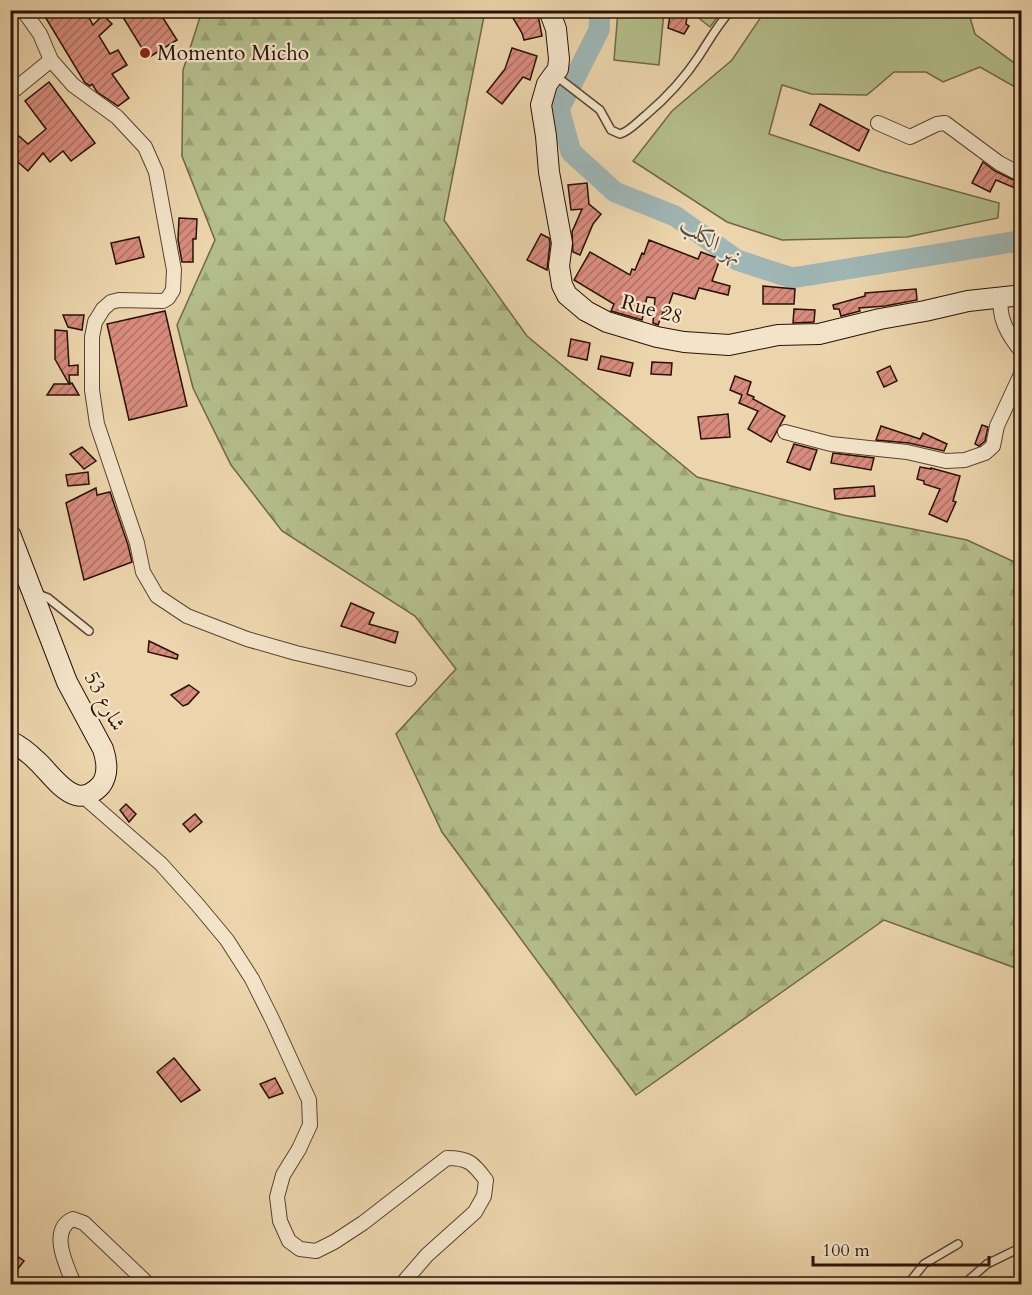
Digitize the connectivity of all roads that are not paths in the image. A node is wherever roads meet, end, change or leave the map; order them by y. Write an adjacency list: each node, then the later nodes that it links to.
1 (23, 10): 4 (street)
2 (549, 10): 5 (street, Rue 28)
3 (731, 10): 5 (lane)
4 (51, 60): 6 (street); 17 (street)
5 (558, 78): 10 (street, Rue 28)
6 (13, 91)
7 (878, 123): 8 (street)
8 (1022, 175)
9 (1022, 295): 10 (street, Rue 28)
10 (1001, 297): 11 (street)
11 (1022, 352)
12 (1022, 372): 13 (street)
13 (785, 432)
14 (10, 534): 15 (street, شارع 53)
15 (32, 591): 16 (lane); 19 (street, شارع 53)
16 (89, 631)
17 (409, 679)
18 (10, 741): 19 (street)
19 (83, 796): 24 (street)
20 (958, 1244): 25 (lane)
21 (1022, 1247): 26 (lane)
22 (74, 1284): 23 (street)
23 (148, 1284)
24 (402, 1284)
25 (908, 1284)
26 (964, 1284)

